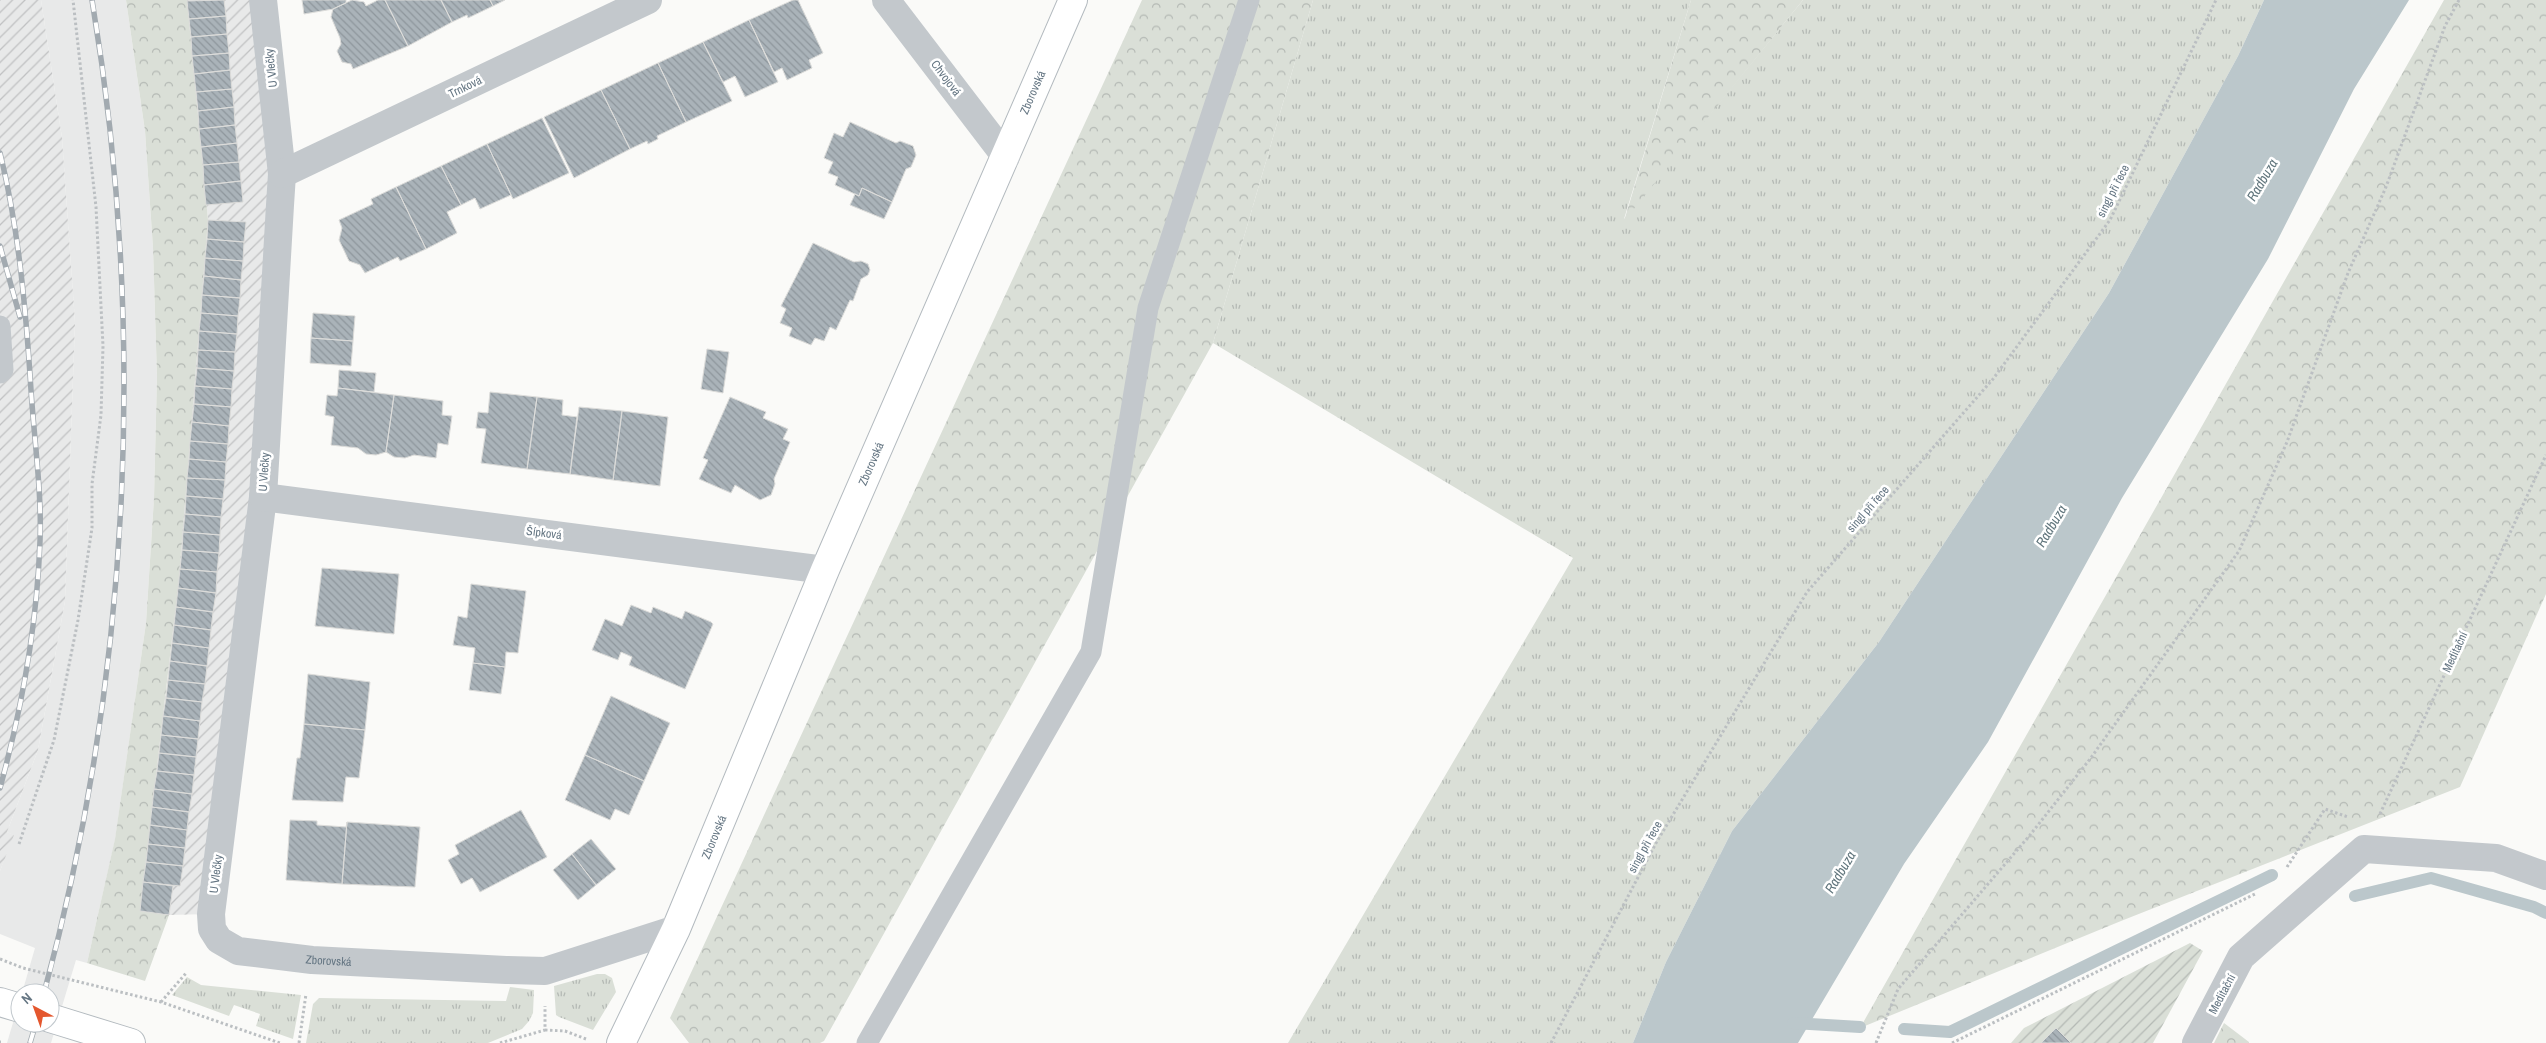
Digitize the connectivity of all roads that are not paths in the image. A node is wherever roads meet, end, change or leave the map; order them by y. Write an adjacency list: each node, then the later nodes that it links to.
1 (263, 0): 7 (street, U Vlečky)
2 (648, 0): 7 (street, Trnková)
3 (886, 0): 6 (street, Chvojová)
4 (1073, 0): 6 (street, Zborovská)
5 (1249, 0): 18 (lane)
6 (1006, 157): 11 (street, Zborovská)
7 (282, 174): 10 (street, U Vlečky)
8 (0, 326): 9 (lane)
9 (0, 374)
10 (262, 497): 11 (street, Šípková); 14 (street, U Vlečky)
11 (825, 570): 13 (street, Zborovská)
12 (2546, 876): 19 (street, Meditační)
13 (676, 929): 14 (street, Zborovská); 17 (street, Zborovská)
14 (219, 940)
15 (60, 1021): 16 (street)
16 (132, 1043)
17 (621, 1043)
18 (867, 1043)
19 (2196, 1043)

